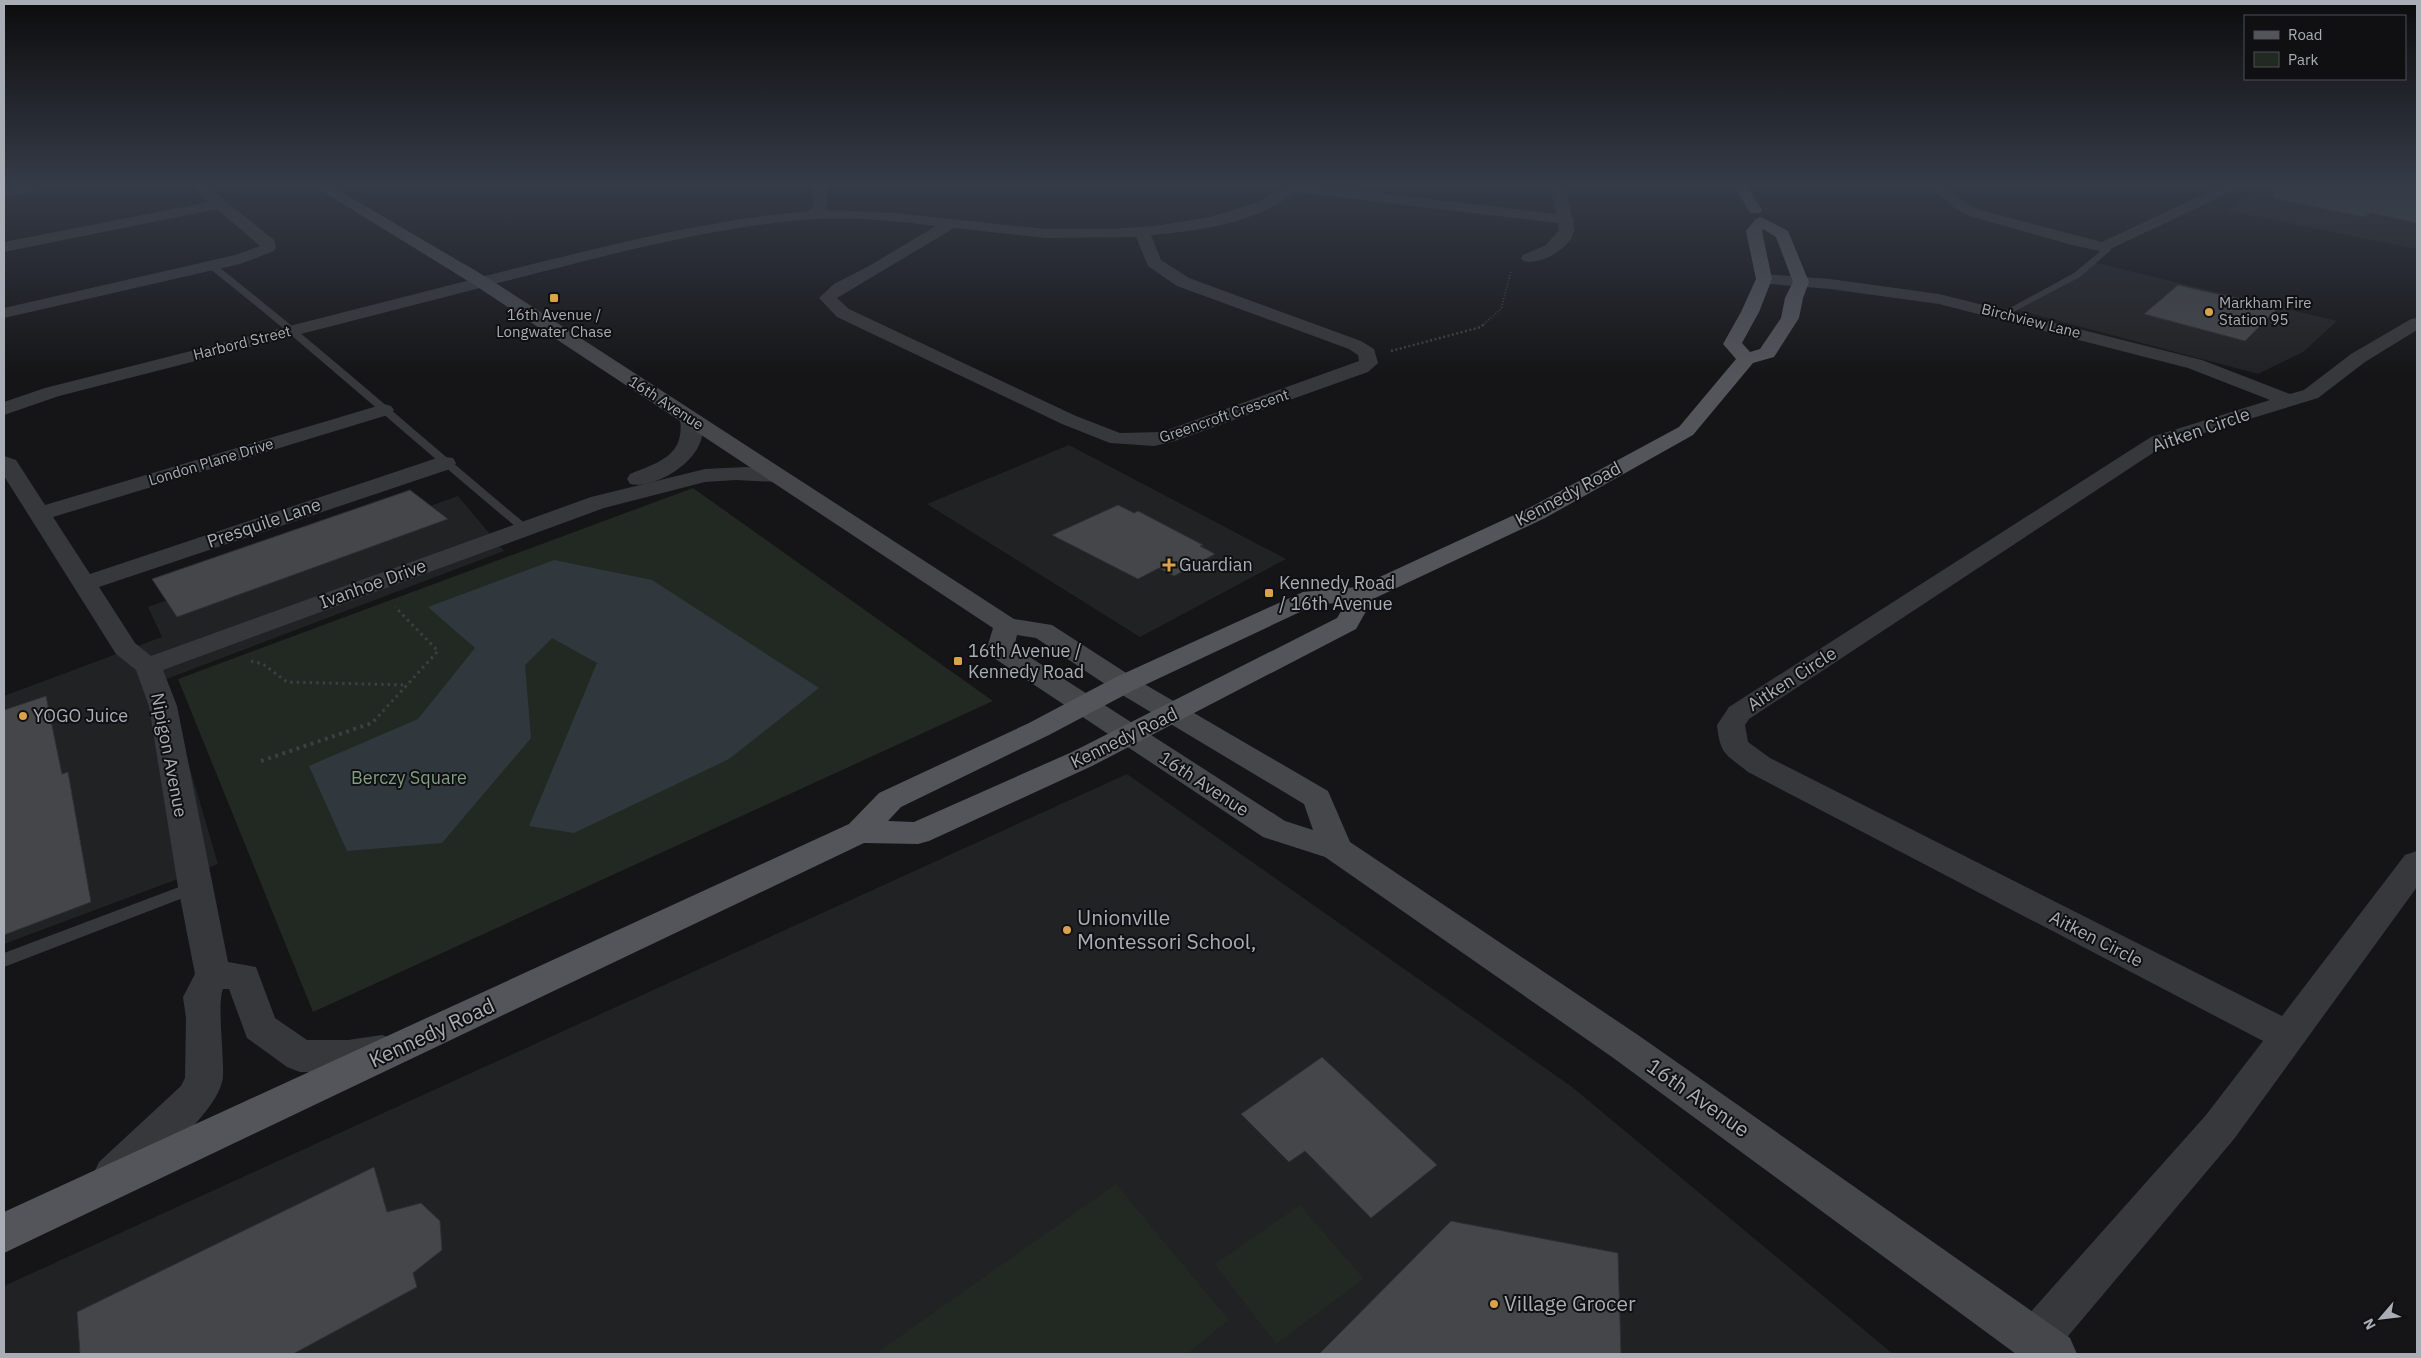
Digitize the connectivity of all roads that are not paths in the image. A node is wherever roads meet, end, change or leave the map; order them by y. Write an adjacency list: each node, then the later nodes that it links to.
1 (265, 249): 11 (street)
2 (427, 249): 13 (main road, 16th Avenue)
3 (610, 249): 13 (street, Harbord Street)
4 (908, 249): 5 (street, Greencroft Crescent)
5 (1149, 249)
6 (1553, 249): 10 (street)
7 (1758, 249): 12 (main road)
8 (1789, 249): 14 (main road)
9 (2107, 249): 16 (lane)
10 (1529, 258)
11 (212, 266): 15 (street); 18 (lane)
12 (1764, 280): 14 (street, Birchview Lane); 19 (main road)
13 (482, 282): 18 (street, Harbord Street); 23 (main road, 16th Avenue)
14 (1801, 282): 16 (street, Birchview Lane); 19 (main road, Kennedy Road)
15 (4, 312)
16 (2004, 314): 20 (street, Birchview Lane)
17 (2417, 323): 20 (street, Aitken Circle)
18 (293, 330): 21 (street, Harbord Street); 22 (lane)
19 (1746, 359): 31 (main road, Kennedy Road)
20 (2289, 401): 44 (street, Aitken Circle)
21 (4, 408)
22 (384, 410): 25 (lane); 28 (street, London Plane Drive)
23 (690, 419): 26 (main road, 16th Avenue); 27 (street, Ivanhoe Drive)
24 (4, 462): 28 (street)
25 (444, 463): 29 (lane); 30 (street, Presquile Lane)
26 (776, 475): 27 (street, Ivanhoe Drive); 32 (main road, 16th Avenue)
27 (599, 502): 29 (street, Ivanhoe Drive)
28 (38, 514): 30 (street)
29 (524, 528): 33 (street, Ivanhoe Drive)
30 (84, 584): 33 (street)
31 (1363, 594): 34 (main road, Kennedy Road); 36 (main road, Kennedy Road)
32 (1007, 626): 34 (main road, 16th Avenue); 35 (main road, 16th Avenue)
33 (148, 666): 41 (street, Nipigon Avenue)
34 (1124, 684): 35 (main road, Kennedy Road); 36 (main road, 16th Avenue)
35 (1084, 705): 37 (main road, 16th Avenue); 38 (main road, Kennedy Road)
36 (1174, 713): 37 (main road, Kennedy Road); 39 (main road, 16th Avenue)
37 (1128, 734): 38 (main road, Kennedy Road); 39 (main road, 16th Avenue)
38 (860, 832): 45 (main road, Kennedy Road)
39 (1336, 849): 48 (main road, 16th Avenue)
40 (2417, 863): 44 (street)
41 (195, 887): 42 (lane); 43 (street, Nipigon Avenue)
42 (4, 960)
43 (213, 974): 45 (street); 46 (street)
44 (2288, 1036): 48 (street)
45 (396, 1049): 46 (main road, Kennedy Road)
46 (100, 1188): 47 (main road, Kennedy Road)
47 (4, 1233)
48 (2044, 1347)

